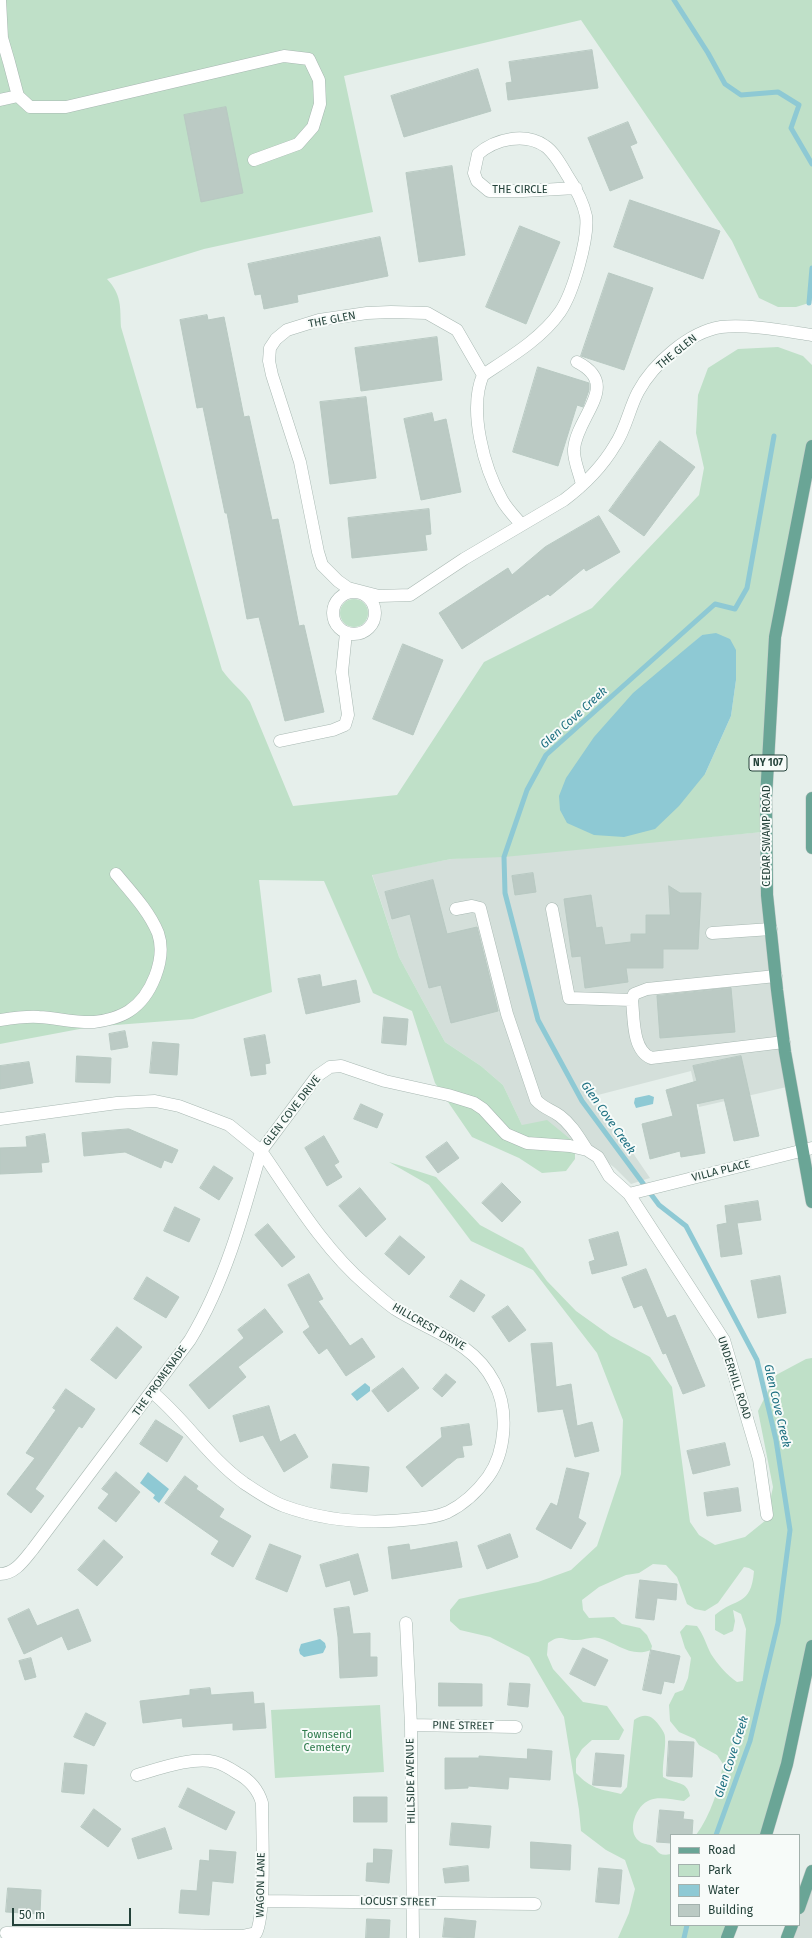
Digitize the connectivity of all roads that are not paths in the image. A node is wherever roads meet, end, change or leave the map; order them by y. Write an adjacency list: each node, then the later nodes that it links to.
1 (0, 0): 2 (street)
2 (4, 63): 3 (street)
3 (18, 96): 4 (street); 5 (street)
4 (0, 100)
5 (254, 160)
6 (576, 188): 6 (street, THE CIRCLE); 9 (street, THE CIRCLE)
7 (812, 334): 11 (street, THE GLEN)
8 (577, 362): 11 (street)
9 (483, 375): 12 (street); 13 (street, THE GLEN)
10 (812, 446): 21 (main road, CEDAR SWAMP ROAD / NY 107)
11 (582, 485): 12 (street, THE GLEN)
12 (521, 524): 13 (street, THE GLEN)
13 (360, 592): 14 (street, THE GLEN); 14 (street, THE GLEN)
14 (346, 633): 15 (street)
15 (280, 741)
16 (812, 798): 17 (main road)
17 (812, 848)
18 (116, 874): 25 (street)
19 (456, 909): 30 (street)
20 (552, 909): 24 (street)
21 (771, 929): 22 (street); 23 (main road, CEDAR SWAMP ROAD / NY 107)
22 (712, 933)
23 (776, 976): 24 (street); 26 (main road, CEDAR SWAMP ROAD / NY 107)
24 (632, 1000): 26 (street)
25 (0, 1020)
26 (784, 1042): 28 (main road, CEDAR SWAMP ROAD / NY 107)
27 (0, 1118): 29 (street, GLEN COVE DRIVE)
28 (808, 1149): 31 (street, VILLA PLACE); 32 (main road, CEDAR SWAMP ROAD / NY 107)
29 (261, 1150): 30 (street, GLEN COVE DRIVE); 33 (street, THE PROMENADE); 33 (street, HILLCREST DRIVE)
30 (587, 1150): 31 (street, GLEN COVE DRIVE)
31 (633, 1193): 34 (street, UNDERHILL ROAD)
32 (812, 1202)
33 (152, 1392): 35 (street, THE PROMENADE)
34 (767, 1515)
35 (0, 1574)
36 (406, 1623): 38 (street, HILLSIDE AVENUE)
37 (812, 1646): 41 (main road)
38 (411, 1725): 39 (street, PINE STREET); 44 (street, HILLSIDE AVENUE)
39 (516, 1727)
40 (137, 1776): 43 (street, WAGON LANE)
41 (766, 1834)
42 (812, 1871): 46 (main road)
43 (261, 1901): 44 (street, LOCUST STREET); 49 (street, WAGON LANE)
44 (413, 1902): 45 (street, LOCUST STREET); 50 (street, HILLSIDE AVENUE)
45 (535, 1904)
46 (800, 1905)
47 (732, 1926): 51 (main road)
48 (792, 1926): 52 (main road)
49 (6, 1932)
50 (413, 1938)
51 (727, 1938)
52 (787, 1938)

